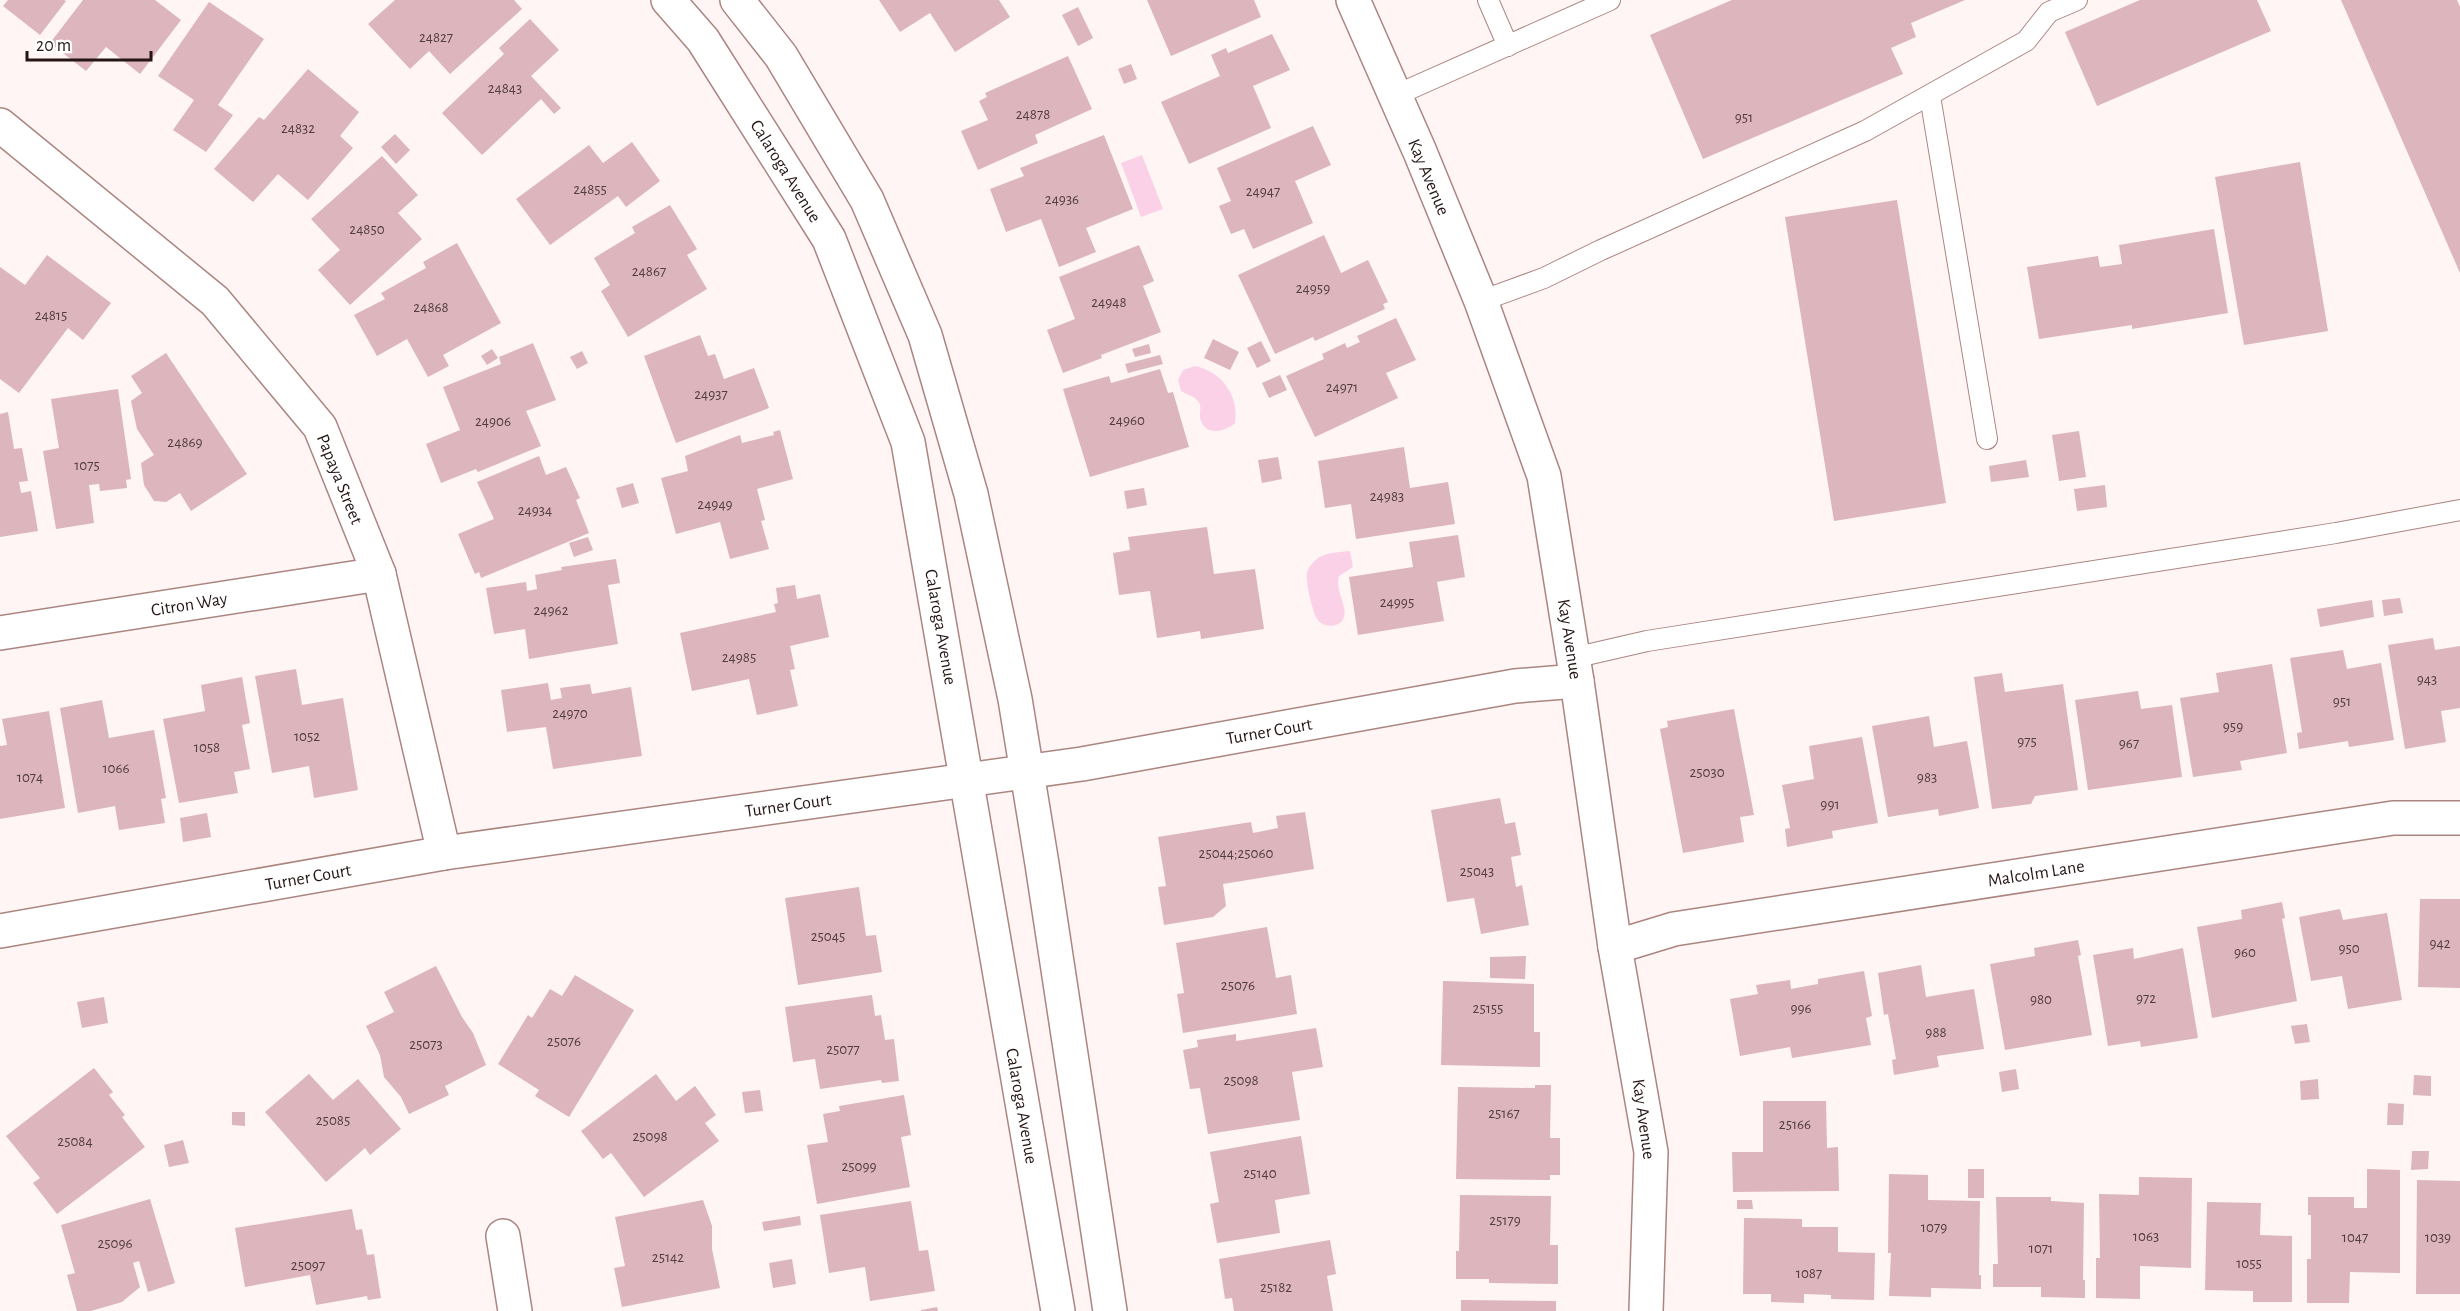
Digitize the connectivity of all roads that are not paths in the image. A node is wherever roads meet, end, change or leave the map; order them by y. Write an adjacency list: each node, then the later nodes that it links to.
1 (669, 0): 18 (street, Calaroga Avenue)
2 (737, 0): 17 (street)
3 (1353, 0): 8 (street, Kay Avenue)
4 (1488, 0): 7 (lane)
5 (1610, 0): 7 (lane)
6 (2077, 0): 9 (lane)
7 (1508, 46): 8 (lane)
8 (1394, 96): 11 (street, Kay Avenue)
9 (1930, 96): 11 (lane); 12 (lane)
10 (0, 124): 14 (street, Papaya Street)
11 (1481, 301): 16 (street, Kay Avenue)
12 (1987, 439)
13 (2460, 510): 16 (lane)
14 (379, 574): 15 (street, Citron Way); 20 (street, Papaya Street)
15 (0, 633)
16 (1575, 670): 17 (street, Turner Court); 22 (street, Kay Avenue)
17 (1027, 772): 18 (street, Turner Court); 26 (street)
18 (967, 781): 20 (street, Turner Court); 25 (street, Calaroga Avenue)
19 (2460, 818): 22 (street, Malcolm Lane)
20 (444, 853): 21 (street, Turner Court)
21 (0, 931)
22 (1615, 947): 27 (street, Kay Avenue)
23 (502, 1236): 24 (street)
24 (515, 1311)
25 (1058, 1311)
26 (1110, 1311)
27 (1646, 1311)

